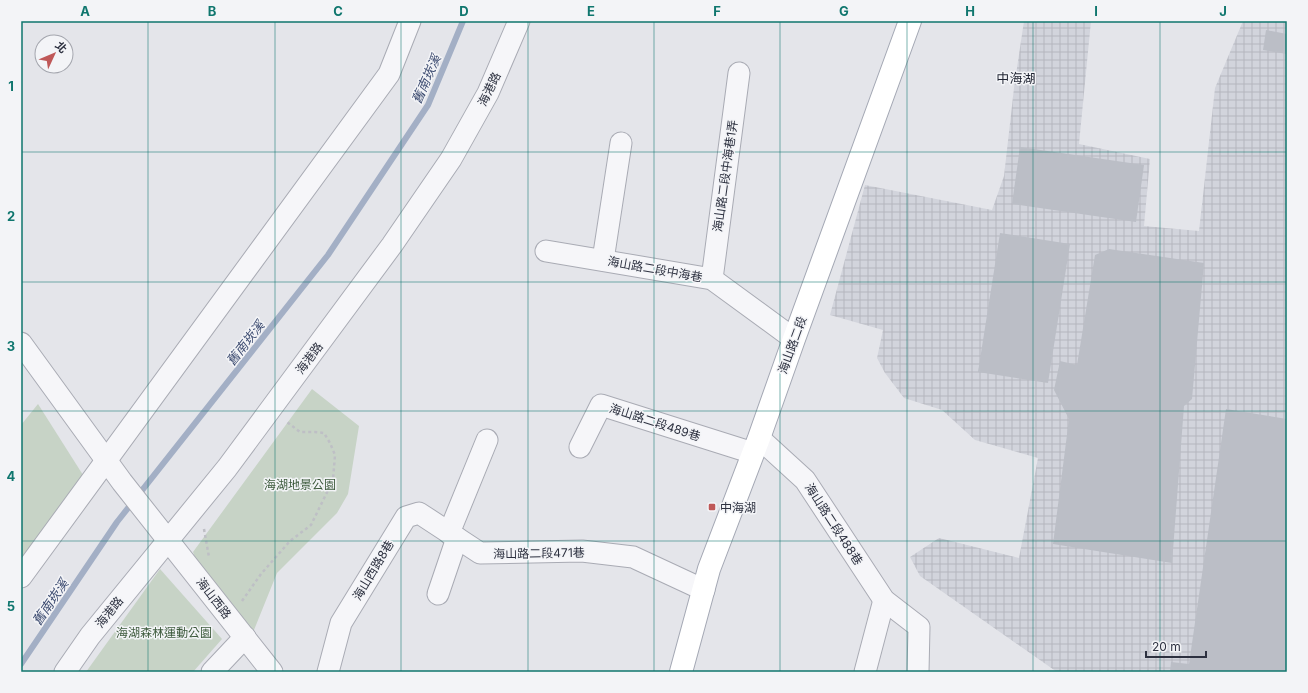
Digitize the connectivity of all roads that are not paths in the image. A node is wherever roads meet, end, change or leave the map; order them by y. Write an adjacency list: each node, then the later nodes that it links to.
1 (410, 21): 14 (street)
2 (519, 21): 15 (street, 海港路)
3 (910, 21): 9 (main road, 海山路二段)
4 (739, 73): 8 (street, 海山路二段中海巷1弄)
5 (622, 143): 7 (street)
6 (546, 250): 7 (street, 海山路二段中海巷)
7 (603, 260): 8 (street, 海山路二段中海巷)
8 (712, 280): 9 (street, 海山路二段中海巷)
9 (794, 339): 12 (main road, 海山路二段)
10 (21, 343): 14 (street)
11 (487, 440): 16 (street)
12 (756, 445): 13 (street, 海山路二段489巷); 18 (main road, 海山路二段); 20 (street, 海山路二段488巷)
13 (580, 447)
14 (107, 459): 15 (street, 海山西路); 17 (street)
15 (162, 531): 21 (street, 海山西路); 22 (street, 海港路)
16 (453, 536): 18 (street, 海山路二段471巷); 19 (street); 25 (street, 海山西路8巷)
17 (21, 577)
18 (704, 590): 26 (main road, 海山路二段)
19 (438, 594)
20 (884, 600): 27 (street); 28 (street, 海山路二段488巷)
21 (244, 637): 23 (street); 24 (street, 海山西路)
22 (65, 672)
23 (212, 672)
24 (272, 672)
25 (328, 672)
26 (681, 672)
27 (865, 672)
28 (918, 672)

